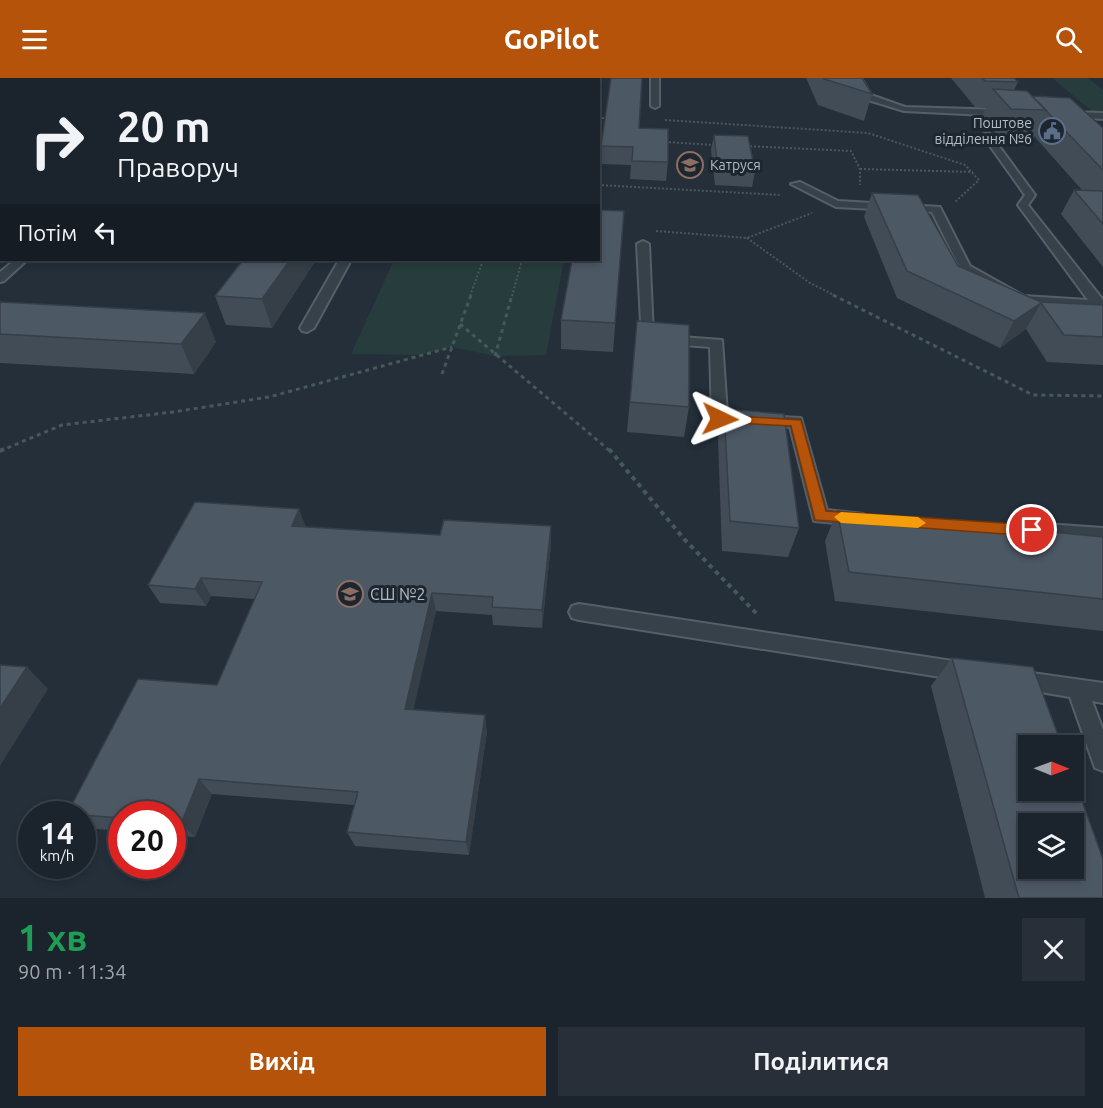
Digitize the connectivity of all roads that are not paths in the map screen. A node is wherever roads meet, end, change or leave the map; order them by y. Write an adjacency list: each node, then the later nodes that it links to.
1 (655, 78): 3 (lane)
2 (857, 78): 4 (lane)
3 (655, 106)
4 (968, 112): 5 (lane); 9 (lane)
5 (1011, 113)
6 (1054, 115): 7 (lane)
7 (1066, 115): 8 (lane); 10 (lane)
8 (1103, 116)
9 (976, 122)
10 (1073, 122)
11 (987, 136): 17 (lane)
12 (796, 184): 17 (lane)
13 (643, 244): 19 (lane)
14 (20, 261): 16 (lane)
15 (344, 261): 18 (lane)
16 (0, 278)
17 (1101, 306)
18 (307, 328)
19 (867, 519)
20 (997, 528): 21 (lane)
21 (1103, 535)
22 (579, 612): 23 (lane)
23 (1077, 689): 24 (lane); 25 (lane)
24 (1103, 693)
25 (1103, 760)

